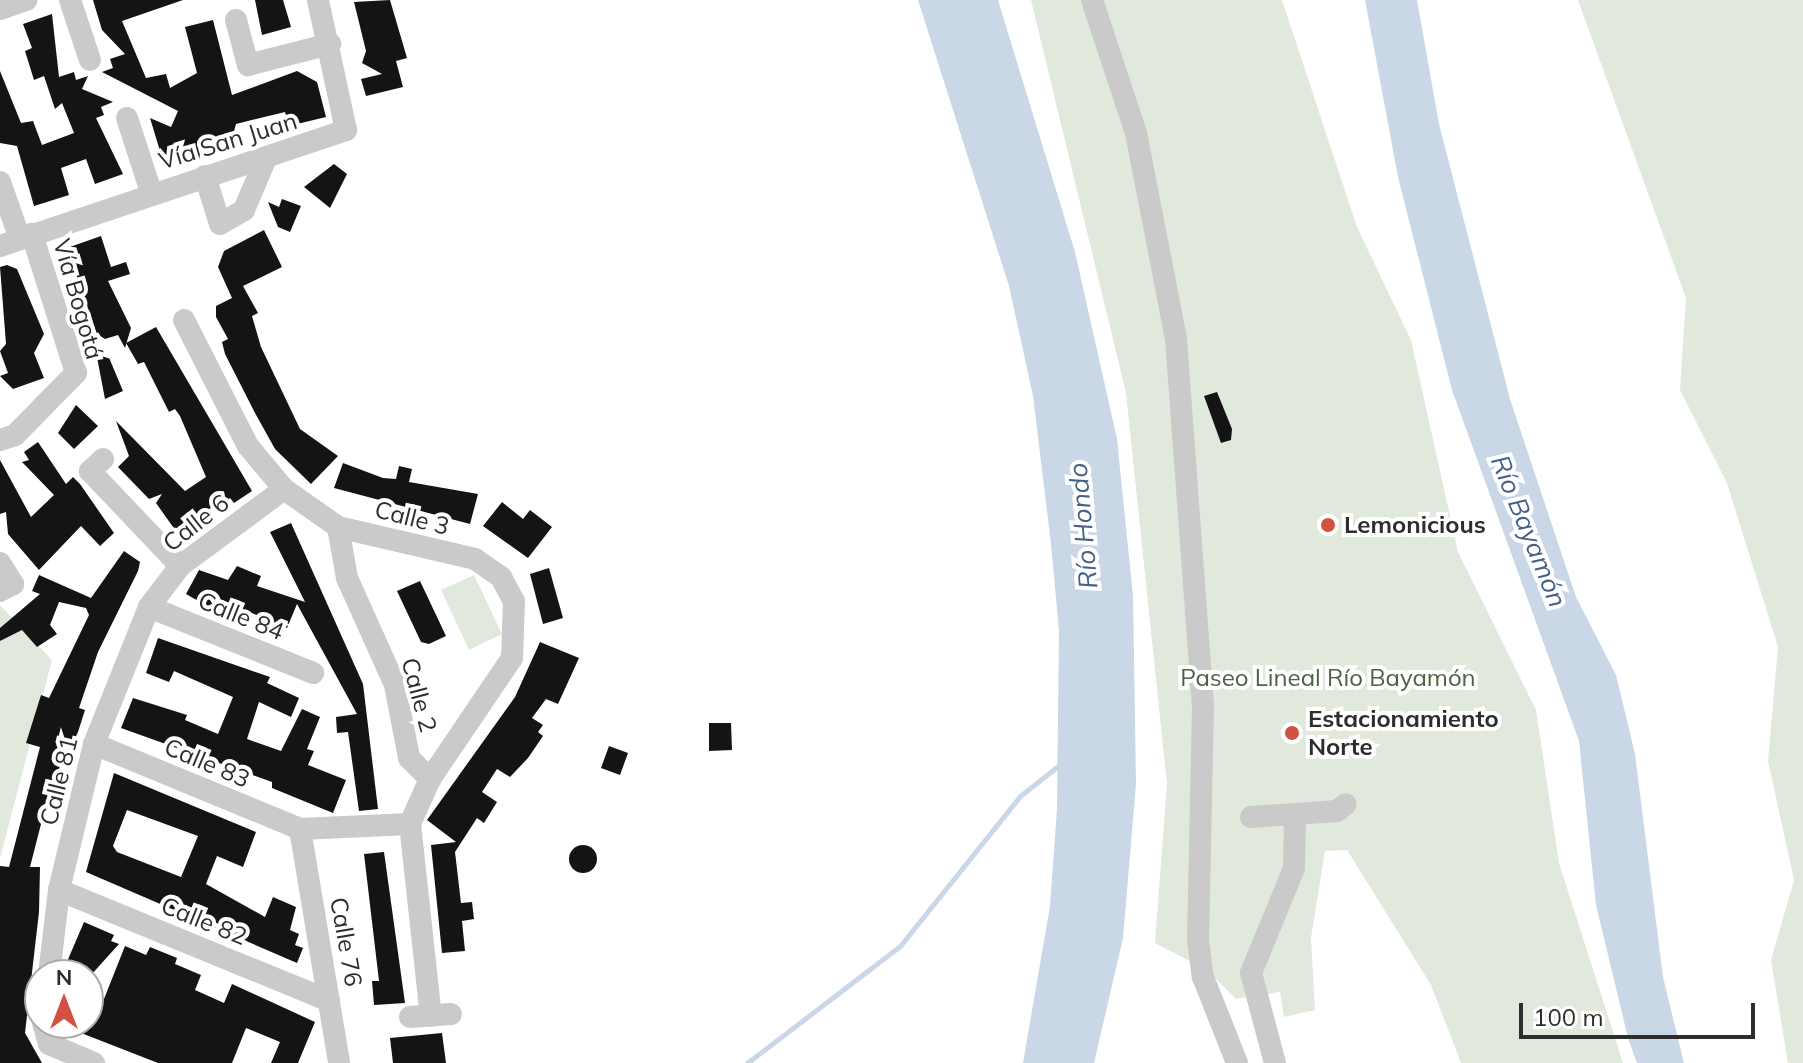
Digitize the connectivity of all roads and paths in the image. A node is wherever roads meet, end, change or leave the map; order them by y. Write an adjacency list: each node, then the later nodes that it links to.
1 (26, 0): 5 (street)
2 (70, 0): 8 (street)
3 (318, 0): 7 (street, Vía San Juan)
4 (1092, 0): 39 (street)
5 (0, 9)
6 (236, 20): 7 (street)
7 (330, 44): 10 (street, Vía San Juan)
8 (90, 60)
9 (127, 118): 13 (street)
10 (266, 158): 11 (street, Vía San Juan); 11 (street)
11 (205, 176): 13 (street, Vía San Juan)
12 (0, 182): 14 (street)
13 (151, 192): 14 (street, Vía San Juan)
14 (17, 240): 16 (street, Vía Bogotá)
15 (184, 320): 18 (street, Calle 3)
16 (0, 440)
17 (103, 459): 21 (street)
18 (284, 489): 19 (street, Calle 3); 21 (street, Calle 6)
19 (338, 527): 26 (street, Calle 2); 26 (street, Calle 3)
20 (0, 563): 22 (street)
21 (180, 566): 23 (street, Calle 6)
22 (0, 591)
23 (149, 607): 24 (street, Calle 84); 25 (street, Calle 81)
24 (313, 673)
25 (94, 744): 31 (street, Calle 83); 32 (street, Calle 81)
26 (430, 779): 30 (street)
27 (1346, 804): 28 (street)
28 (1295, 815): 29 (street); 40 (street)
29 (1251, 817)
30 (410, 824): 31 (street); 35 (street)
31 (300, 829): 34 (street, Calle 76)
32 (59, 890): 33 (street, Calle 81); 34 (street, Calle 82)
33 (51, 959)
34 (329, 1001): 38 (street, Calle 76)
35 (431, 1016)
36 (48, 1039): 37 (street)
37 (94, 1063)
38 (339, 1063)
39 (1237, 1063)
40 (1275, 1063)

